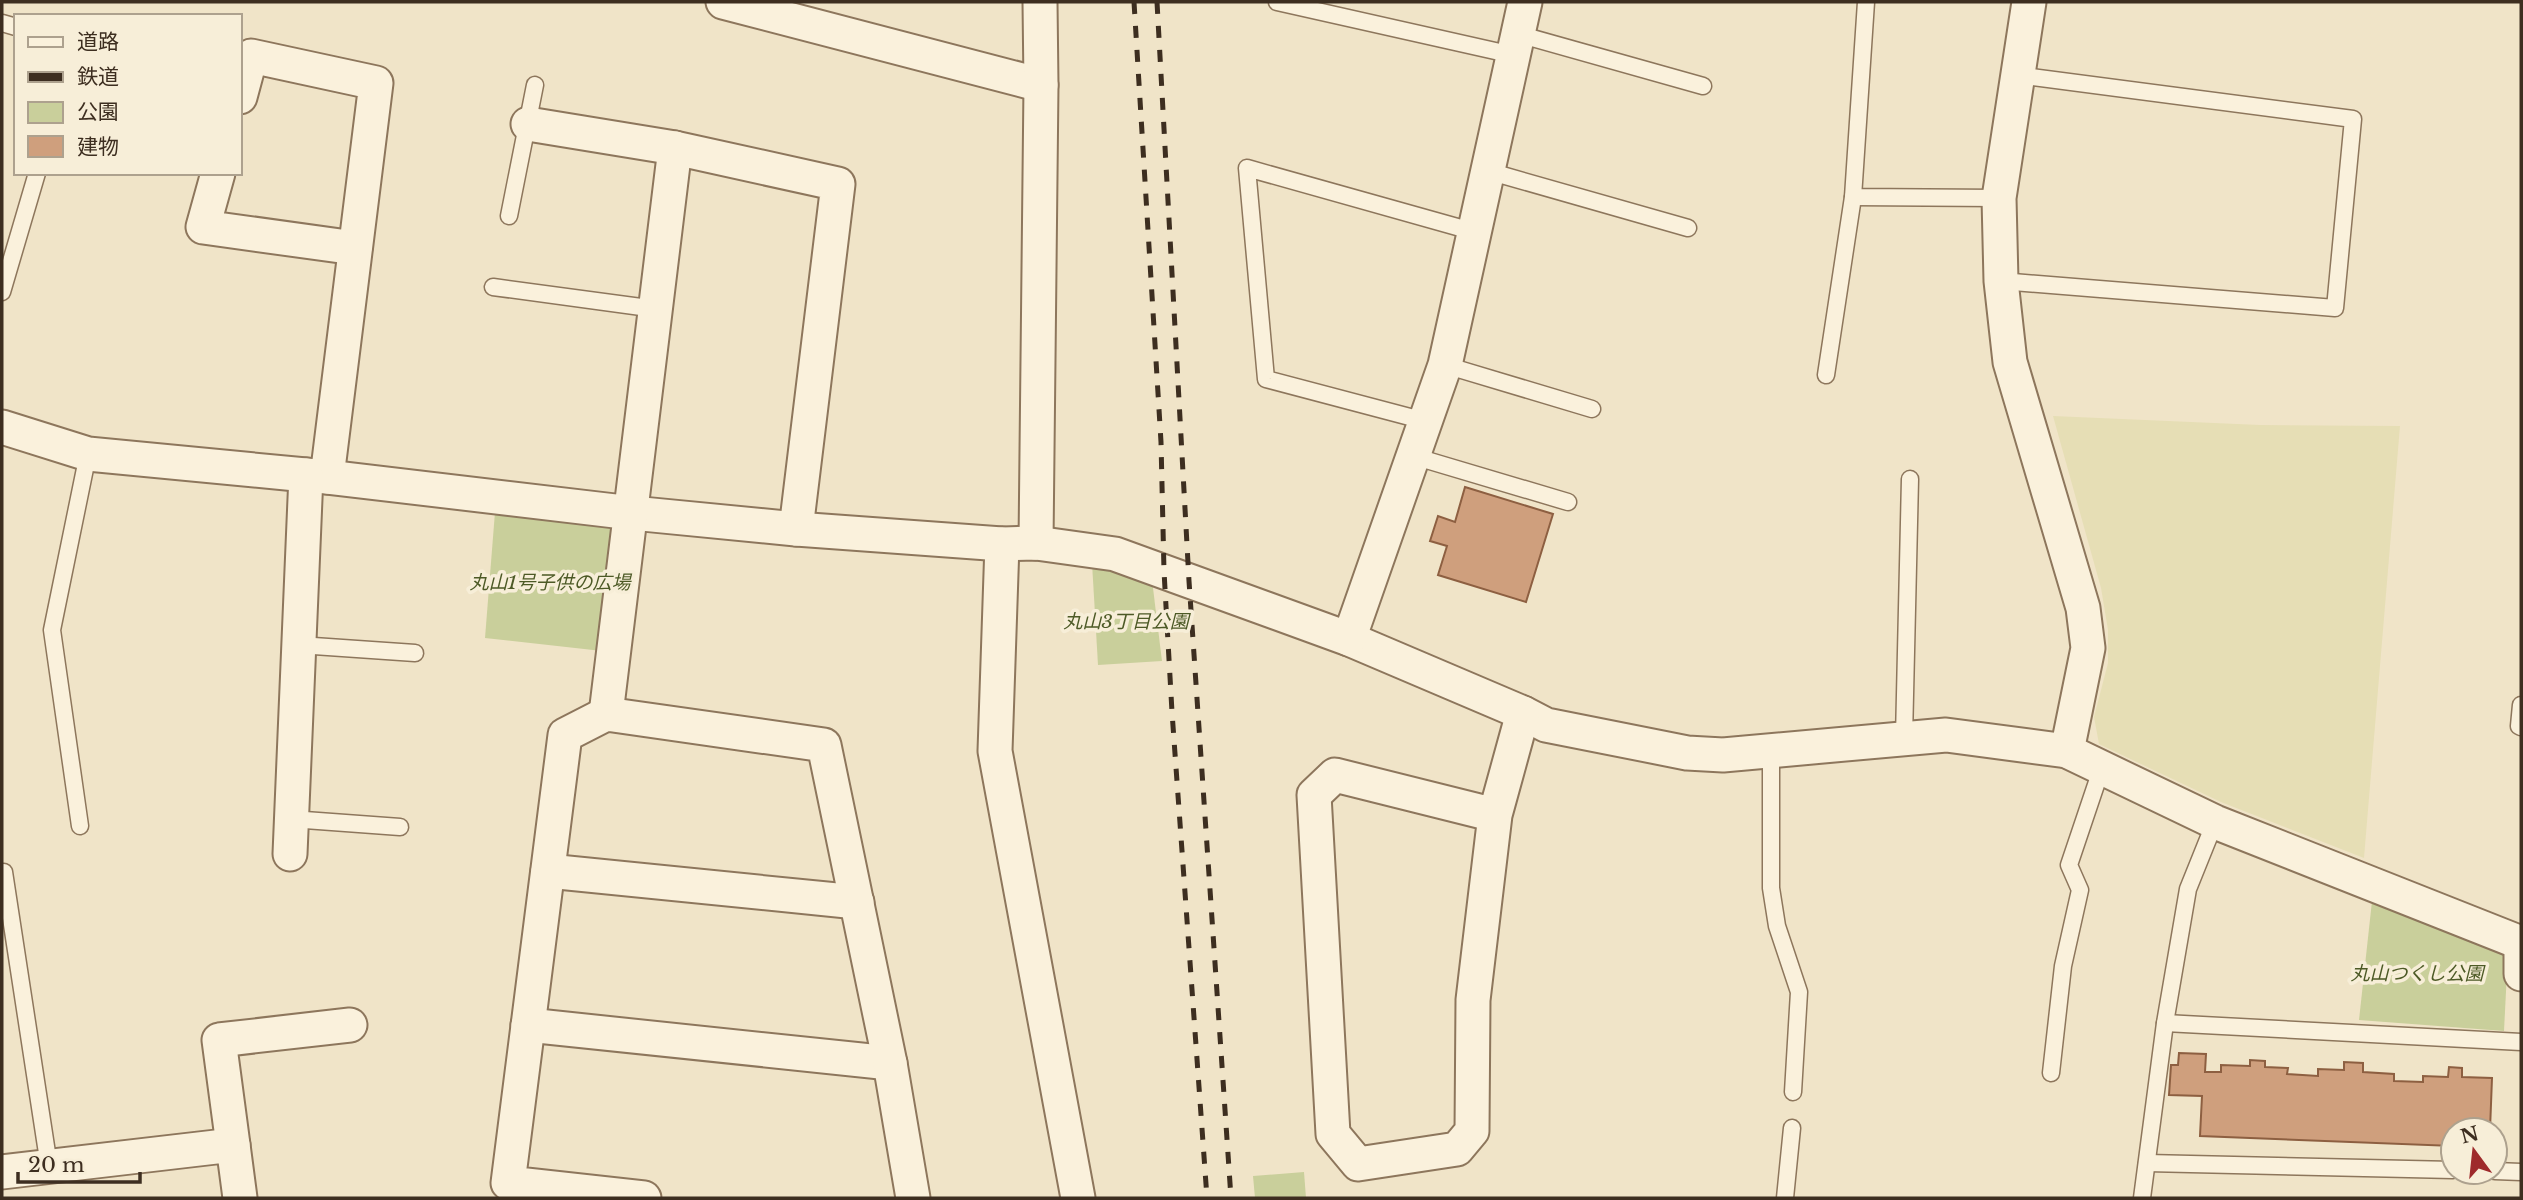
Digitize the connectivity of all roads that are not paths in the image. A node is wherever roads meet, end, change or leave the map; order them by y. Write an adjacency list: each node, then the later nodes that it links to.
1 (723, 2): 10 (street)
2 (1040, 2): 10 (street)
3 (1277, 2): 7 (lane)
4 (1525, 2): 7 (street)
5 (1866, 2): 18 (lane)
6 (2029, 2): 8 (street)
7 (1515, 44): 11 (lane); 15 (street)
8 (2017, 75): 19 (street); 24 (lane)
9 (536, 85): 13 (lane)
10 (1041, 85): 40 (street)
11 (1703, 86)
12 (242, 90): 23 (street)
13 (527, 124): 14 (street); 20 (lane)
14 (675, 148): 27 (street); 39 (street)
15 (1488, 171): 21 (lane); 22 (street)
16 (36, 175): 26 (lane)
17 (217, 175): 23 (street)
18 (1853, 197): 19 (lane); 29 (lane)
19 (1999, 198): 24 (street)
20 (509, 216)
21 (1688, 228)
22 (1475, 232): 28 (street); 31 (lane)
23 (355, 248): 35 (street)
24 (2001, 281): 51 (street)
25 (493, 287): 27 (lane)
26 (2, 292)
27 (656, 309): 38 (street)
28 (1445, 365): 30 (lane); 31 (street)
29 (1826, 375)
30 (1592, 409)
31 (1425, 421): 34 (street)
32 (2, 428): 33 (street)
33 (88, 454): 35 (street); 56 (lane)
34 (1413, 456): 37 (lane); 42 (street)
35 (317, 476): 38 (street); 43 (street)
36 (1910, 479): 49 (lane)
37 (1568, 502)
38 (632, 513): 39 (street); 47 (street)
39 (796, 528): 41 (street)
40 (1036, 543): 41 (street); 42 (street)
41 (1002, 544): 79 (street)
42 (1349, 639): 46 (street)
43 (299, 646): 44 (lane); 54 (street)
44 (415, 653)
45 (2521, 705): 48 (lane)
46 (1523, 712): 50 (street); 53 (street)
47 (606, 714): 59 (street); 61 (street)
48 (2521, 727)
49 (1904, 738): 50 (street); 51 (street)
50 (1771, 750): 69 (lane)
51 (2067, 751): 52 (street)
52 (2102, 767): 55 (street); 68 (lane)
53 (1495, 816): 53 (street)
54 (291, 819): 57 (lane); 58 (street)
55 (2215, 822): 62 (street); 63 (lane)
56 (80, 826)
57 (400, 827)
58 (290, 854)
59 (548, 872): 61 (street); 65 (street)
60 (2, 873): 73 (lane)
61 (857, 902): 67 (street)
62 (2521, 951)
63 (2165, 1023): 66 (lane); 72 (lane)
64 (350, 1025): 71 (street)
65 (528, 1025): 67 (street); 77 (street)
66 (2521, 1042)
67 (890, 1063): 78 (street)
68 (2051, 1073)
69 (1793, 1092)
70 (1792, 1128): 80 (lane)
71 (233, 1145): 73 (street); 76 (street)
72 (2147, 1163): 74 (lane); 81 (lane)
73 (50, 1166): 75 (street)
74 (2439, 1170)
75 (2, 1172)
76 (240, 1198)
77 (644, 1198)
78 (913, 1198)
79 (1078, 1198)
80 (1785, 1198)
81 (2142, 1198)

